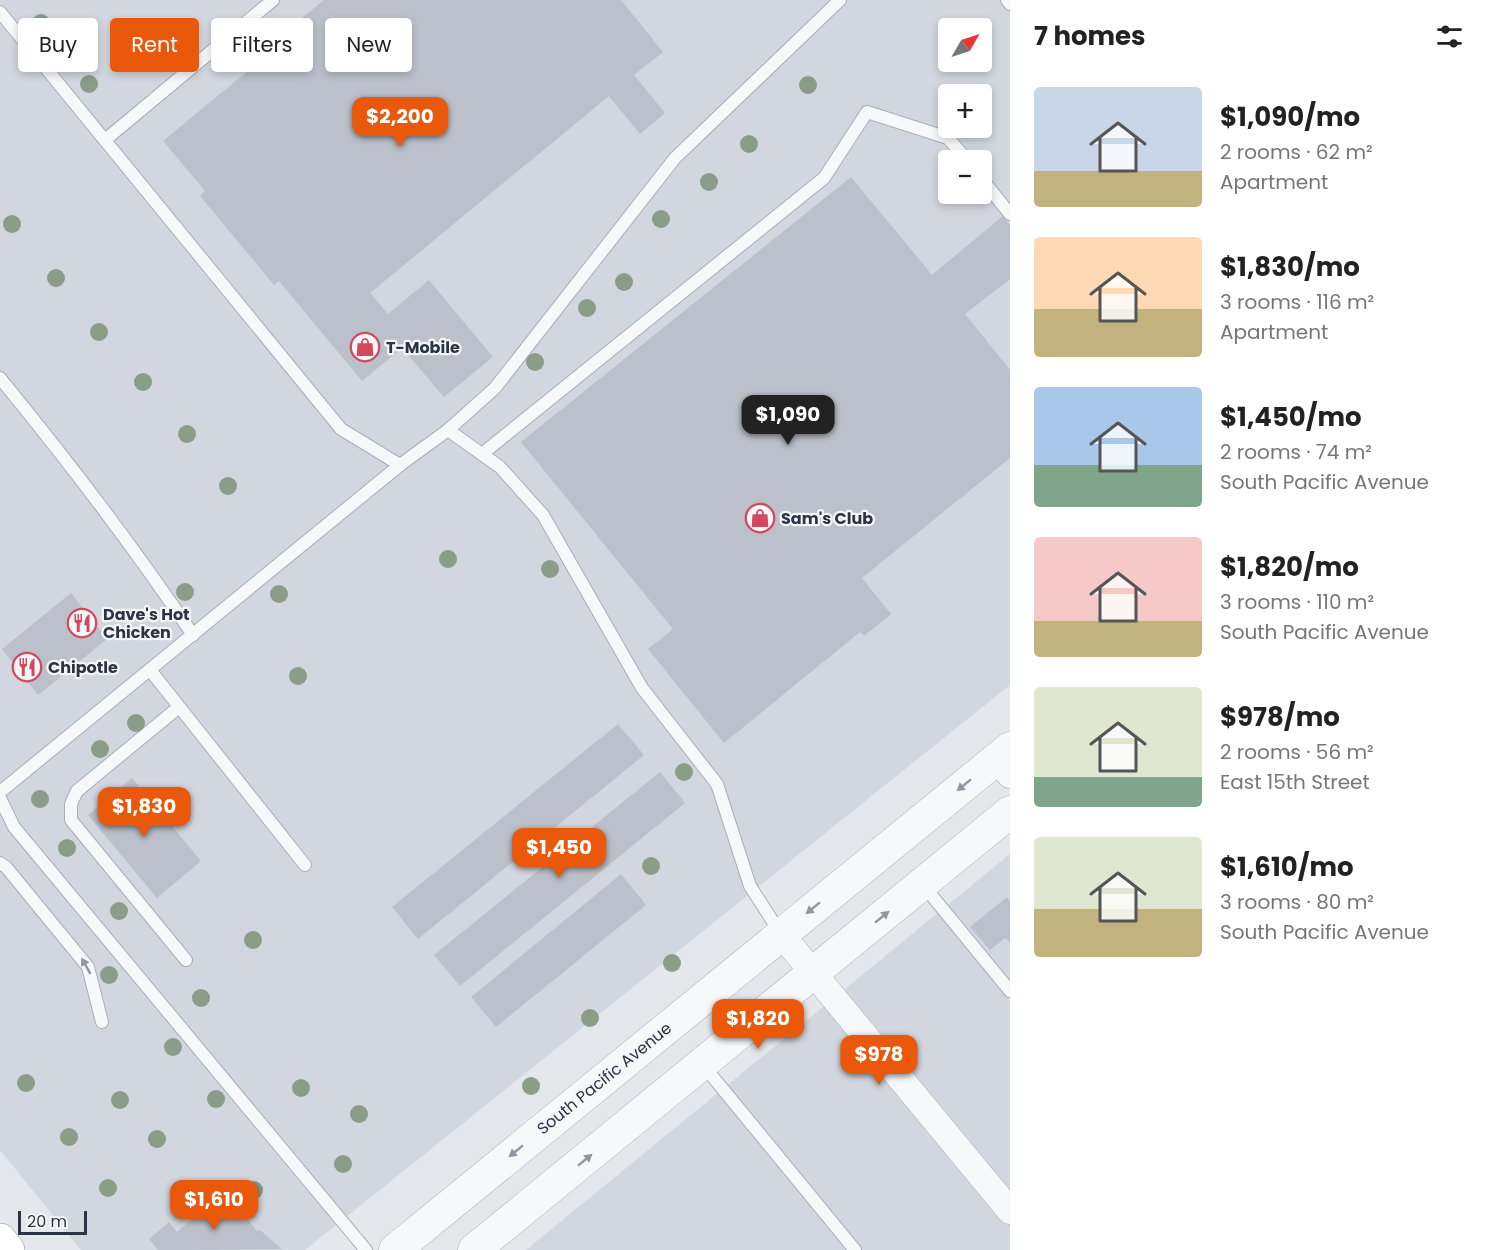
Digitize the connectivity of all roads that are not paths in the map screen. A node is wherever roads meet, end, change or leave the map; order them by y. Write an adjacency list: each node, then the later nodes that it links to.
1 (273, 0): 6 (lane)
2 (840, 0): 11 (lane)
3 (1007, 0): 4 (lane)
4 (1010, 4)
5 (0, 12): 6 (lane)
6 (105, 140): 13 (lane)
7 (958, 150): 12 (lane)
8 (992, 192): 9 (lane)
9 (1010, 214)
10 (0, 378): 14 (lane)
11 (448, 430): 12 (lane); 13 (lane)
12 (482, 454): 24 (lane)
13 (400, 465): 14 (lane)
14 (193, 635): 15 (lane)
15 (150, 670): 16 (lane); 18 (lane)
16 (179, 707): 22 (lane); 25 (lane)
17 (1005, 761): 24 (street, South Pacific Avenue, one-way to 24)
18 (0, 792)
19 (0, 798): 33 (lane)
20 (1010, 812): 23 (street)
21 (0, 863): 28 (lane, one-way to 21)
22 (305, 865)
23 (922, 884): 26 (street, one-way to 23); 27 (lane)
24 (781, 934): 26 (street); 34 (street, South Pacific Avenue, one-way to 34)
25 (186, 960)
26 (813, 973): 29 (street); 30 (street)
27 (1010, 991)
28 (102, 1022)
29 (702, 1065): 35 (street, one-way to 29); 36 (lane)
30 (1010, 1211)
31 (0, 1240): 32 (highway)
32 (8, 1250)
33 (366, 1250)
34 (395, 1250)
35 (474, 1250)
36 (855, 1250)

